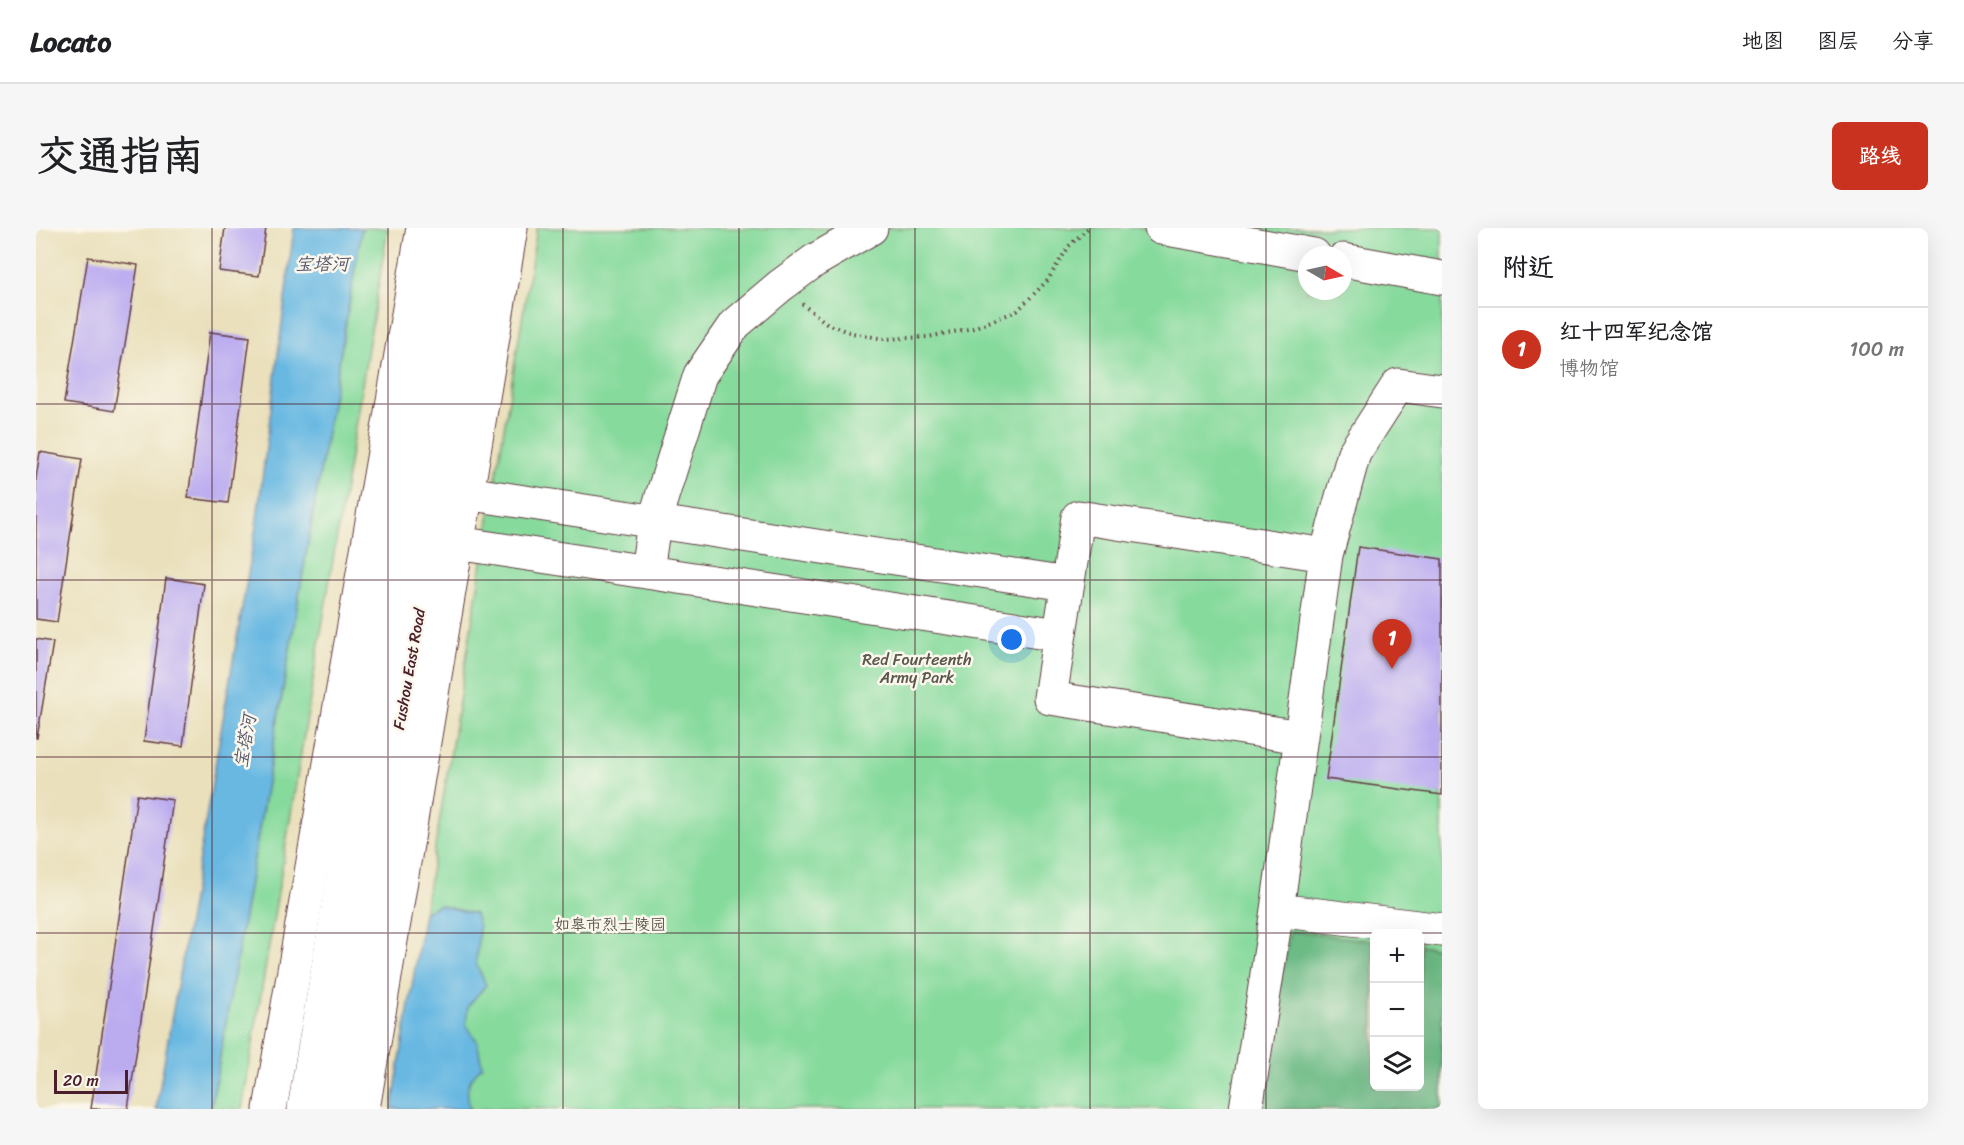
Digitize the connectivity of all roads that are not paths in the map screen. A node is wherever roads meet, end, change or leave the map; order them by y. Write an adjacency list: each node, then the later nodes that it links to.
1 (423, 228): 21 (main road)
2 (453, 228): 22 (main road, Fushou East Road)
3 (484, 228): 11 (main road, Fushou East Road)
4 (511, 228): 11 (main road)
5 (871, 228): 12 (main road)
6 (1161, 228): 7 (main road)
7 (1298, 252)
8 (1352, 262): 9 (main road)
9 (1442, 278)
10 (1442, 392): 14 (main road)
11 (454, 491): 12 (main road); 13 (main road, Fushou East Road)
12 (654, 522): 15 (main road); 16 (main road)
13 (444, 542): 15 (main road); 23 (main road, Fushou East Road); 24 (main road)
14 (1326, 555): 16 (main road); 18 (main road)
15 (647, 572): 17 (main road)
16 (1067, 584): 17 (main road)
17 (1059, 635): 18 (main road)
18 (1300, 736): 19 (main road)
19 (1277, 910): 20 (main road); 25 (main road)
20 (1442, 930)
21 (270, 1109)
22 (304, 1109)
23 (334, 1109)
24 (363, 1109)
25 (1246, 1109)

